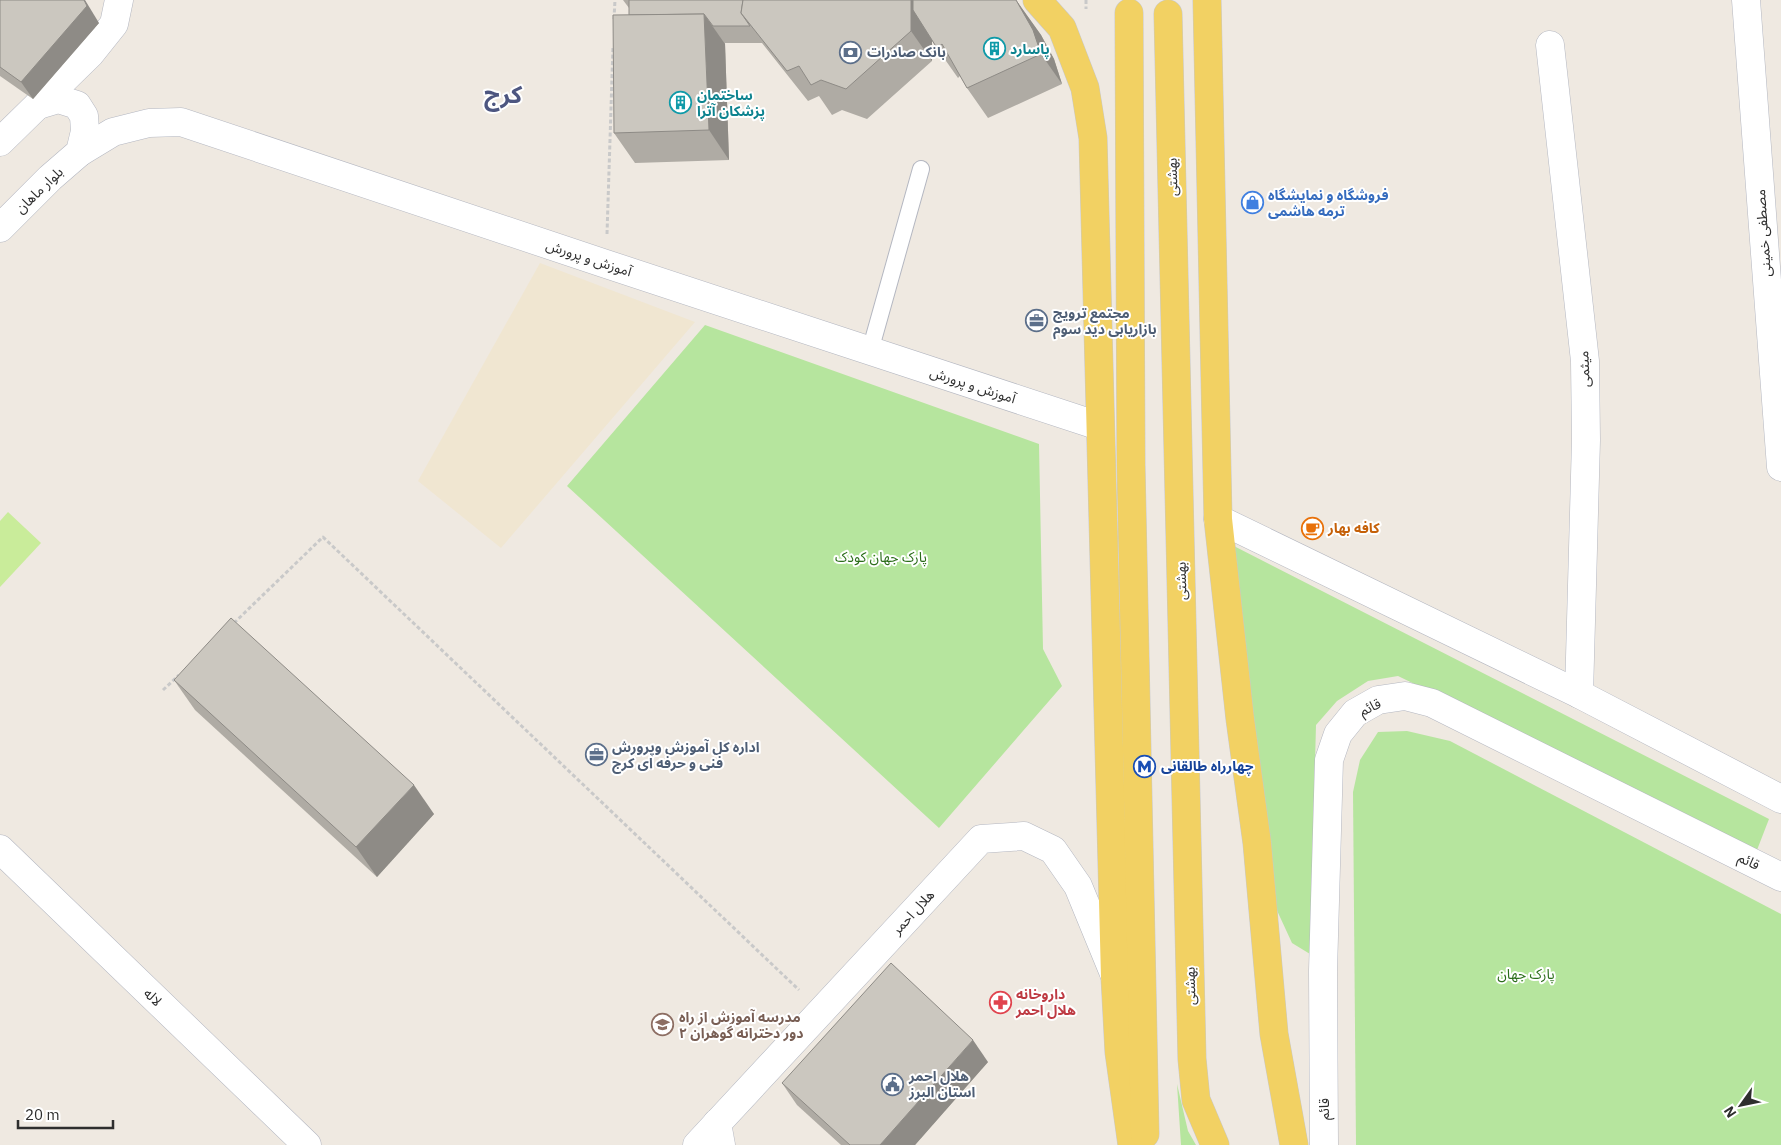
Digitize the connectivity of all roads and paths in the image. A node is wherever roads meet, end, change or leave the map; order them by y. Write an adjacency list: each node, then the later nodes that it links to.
1 (119, 0): 11 (street)
2 (615, 0): 8 (path)
3 (1037, 0): 18 (main road)
4 (1207, 0): 20 (main road)
5 (1746, 0): 19 (street, مصطفی خمینی)
6 (1129, 13): 34 (main road)
7 (1168, 14): 35 (main road, بهشتى)
8 (614, 20)
9 (614, 39): 16 (path)
10 (1550, 45): 24 (street, میثمی)
11 (38, 104): 12 (street); 13 (street)
12 (0, 142)
13 (80, 152): 15 (street, بلوار ماهان); 16 (street, آموزش و پرورش)
14 (921, 169): 17 (lane)
15 (0, 228)
16 (606, 264): 17 (street, آموزش و پرورش)
17 (870, 351): 18 (street, آموزش و پرورش)
18 (1099, 426): 28 (main road)
19 (1781, 467)
20 (1218, 519): 24 (street); 36 (main road)
21 (233, 624): 29 (path)
22 (184, 670): 23 (path)
23 (163, 690)
24 (1579, 694): 25 (street)
25 (1781, 799)
26 (0, 850): 31 (street, لاله)
27 (1781, 877): 37 (street, قائم)
28 (1115, 978): 29 (street, هلال احمر); 33 (main road)
29 (821, 1012): 30 (street, هلال احمر)
30 (719, 1134): 32 (street, هلال احمر)
31 (307, 1145)
32 (697, 1145)
33 (1132, 1145)
34 (1145, 1145)
35 (1215, 1145)
36 (1294, 1145)
37 (1324, 1145)

